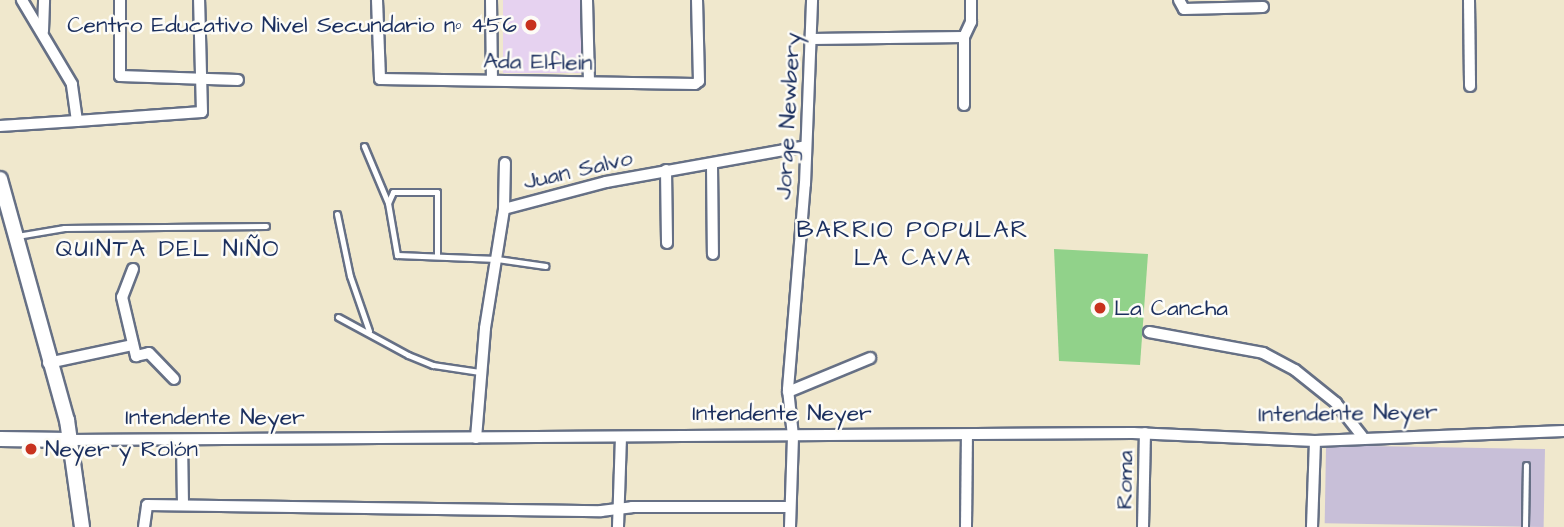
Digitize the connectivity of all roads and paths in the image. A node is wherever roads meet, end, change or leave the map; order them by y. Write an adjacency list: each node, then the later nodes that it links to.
1 (22, 0): 14 (street)
2 (44, 0): 14 (street)
3 (120, 0): 17 (street)
4 (199, 0): 17 (street)
5 (377, 0): 19 (street, Ada Elflein)
6 (491, 0): 19 (street)
7 (587, 0): 20 (street)
8 (697, 0): 20 (street, Ada Elflein)
9 (811, 0): 16 (street, Jorge Newbery)
10 (971, 0): 15 (street)
11 (1179, 0): 13 (street)
12 (1469, 0): 21 (street)
13 (1263, 7)
14 (43, 32): 23 (street)
15 (964, 37): 16 (street); 22 (street)
16 (812, 39): 26 (street, Jorge Newbery)
17 (200, 77): 18 (street); 23 (street)
18 (238, 80)
19 (492, 80): 20 (street, Ada Elflein)
20 (589, 82)
21 (1470, 86)
22 (964, 105)
23 (77, 121): 24 (street)
24 (0, 126)
25 (364, 146): 31 (lane)
26 (806, 146): 28 (street, Juan Salvo); 50 (street, Jorge Newbery)
27 (505, 163): 32 (street)
28 (712, 165): 29 (street, Juan Salvo); 37 (street)
29 (666, 170): 32 (street, Juan Salvo); 36 (street)
30 (0, 179): 35 (main road)
31 (388, 203): 38 (lane); 38 (lane)
32 (503, 209): 39 (street, Juan Salvo)
33 (337, 214): 43 (lane)
34 (266, 226): 35 (lane)
35 (14, 237): 47 (main road)
36 (667, 243)
37 (713, 254)
38 (437, 255): 39 (lane)
39 (497, 259): 40 (lane); 48 (street, Juan Salvo)
40 (546, 266)
41 (134, 269): 45 (street)
42 (338, 317): 43 (lane)
43 (369, 331): 48 (lane)
44 (1149, 332): 55 (street)
45 (133, 345): 47 (street); 49 (street)
46 (870, 358): 50 (street)
47 (48, 363): 59 (main road)
48 (481, 372): 57 (street, Juan Salvo)
49 (174, 379)
50 (788, 392): 54 (street, Jorge Newbery)
51 (1564, 431): 55 (street, Intendente Neyer)
52 (1145, 433): 53 (street, Intendente Neyer); 61 (street, Intendente Neyer); 71 (street, Roma)
53 (967, 435): 54 (street, Intendente Neyer); 70 (street)
54 (793, 436): 56 (street, Intendente Neyer); 64 (street, Jorge Newbery)
55 (1362, 436): 61 (street, Intendente Neyer)
56 (621, 437): 57 (street, Intendente Neyer); 65 (street)
57 (476, 438): 60 (street, Intendente Neyer)
58 (0, 439): 59 (main road, Intendente Neyer)
59 (69, 440): 60 (street, Intendente Neyer); 66 (main road)
60 (182, 441): 63 (street)
61 (1315, 441): 72 (street)
62 (1526, 465): 73 (lane)
63 (183, 505): 65 (street); 67 (street)
64 (790, 507): 65 (street); 69 (street, Jorge Newbery)
65 (618, 509): 68 (street)
66 (82, 527)
67 (144, 527)
68 (618, 527)
69 (790, 527)
70 (966, 527)
71 (1143, 527)
72 (1312, 527)
73 (1525, 527)

